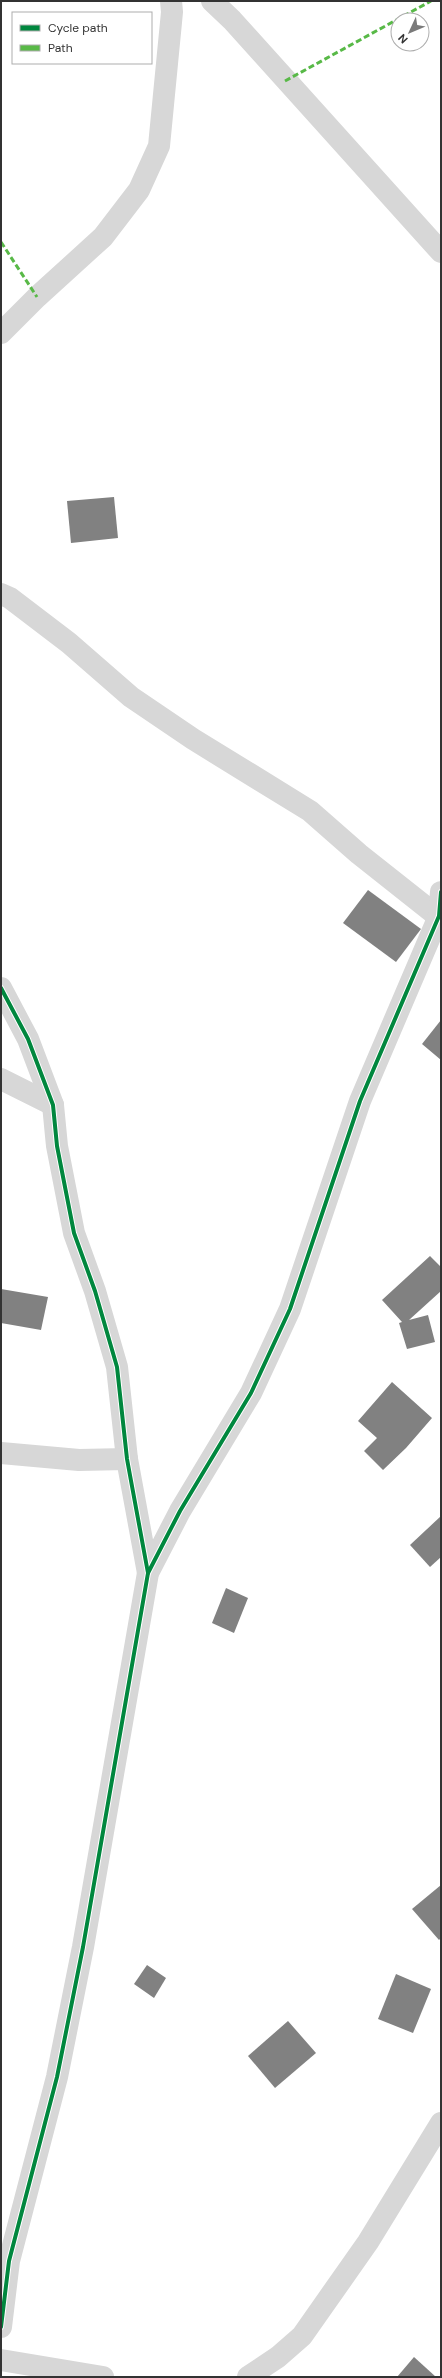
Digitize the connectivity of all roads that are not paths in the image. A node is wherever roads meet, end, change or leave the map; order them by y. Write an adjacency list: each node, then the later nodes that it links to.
1 (172, 1): 4 (street)
2 (212, 1): 3 (street)
3 (441, 252)
4 (1, 333)
5 (1, 594): 7 (street)
6 (441, 892): 7 (street)
7 (440, 918): 13 (street)
8 (1, 988): 10 (street)
9 (1, 1079): 10 (street)
10 (53, 1105): 12 (street)
11 (1, 1453): 12 (street)
12 (128, 1459): 13 (street)
13 (148, 1573): 15 (street)
14 (441, 2123): 18 (street)
15 (1, 2327)
16 (1, 2360): 17 (street)
17 (103, 2377)
18 (248, 2377)

